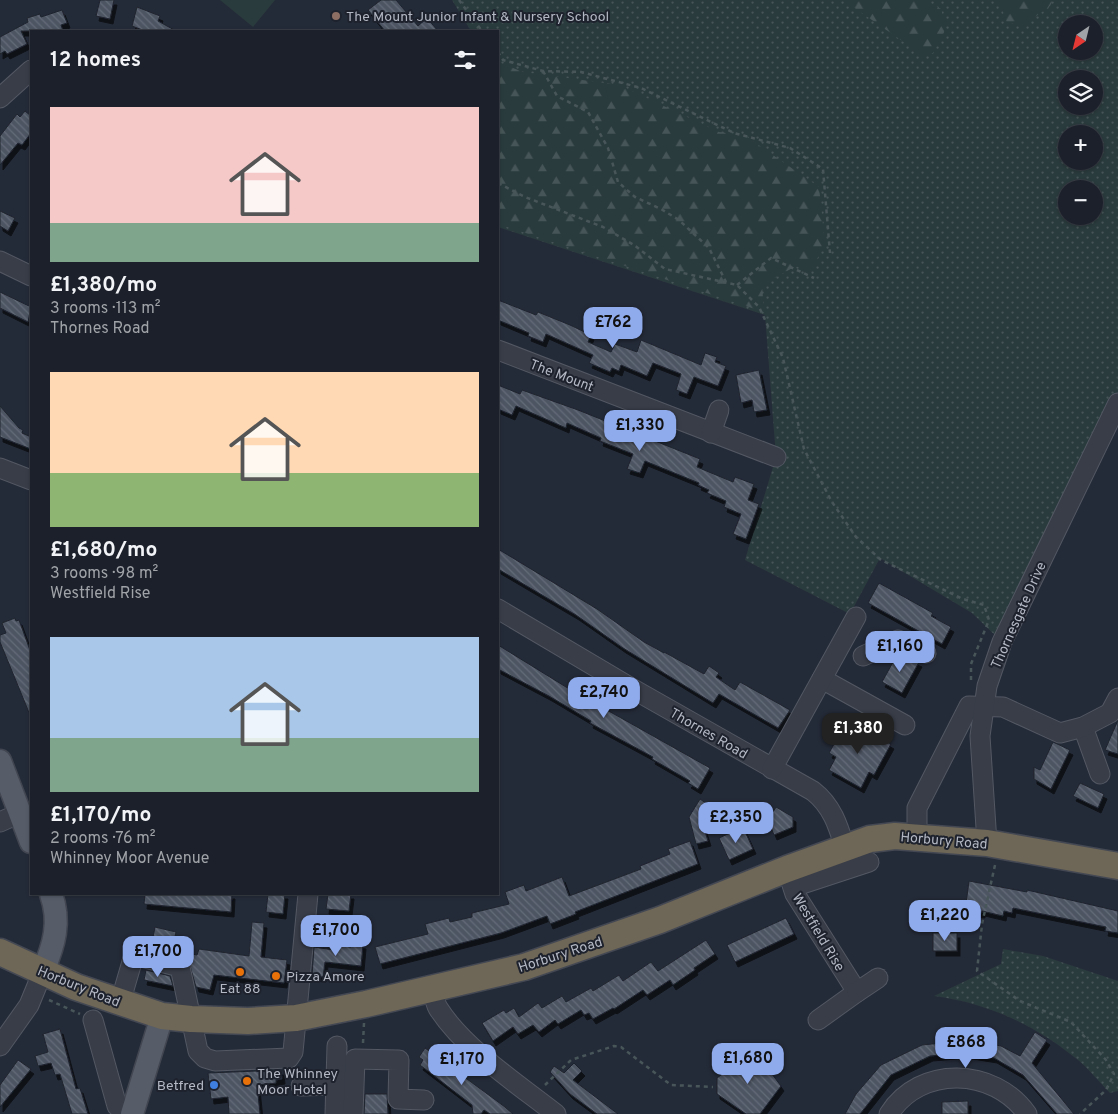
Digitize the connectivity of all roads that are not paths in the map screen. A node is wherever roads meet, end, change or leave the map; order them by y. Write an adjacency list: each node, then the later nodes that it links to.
1 (30, 71): 2 (street)
2 (0, 98)
3 (0, 261): 4 (street)
4 (30, 276)
5 (499, 350): 8 (street, The Mount)
6 (1118, 403): 17 (street, Thornesgate Drive)
7 (719, 410): 8 (street)
8 (711, 433): 9 (street, The Mount)
9 (776, 457)
10 (0, 468): 11 (street)
11 (30, 480)
12 (499, 610): 22 (street, Thornes Road)
13 (856, 617): 14 (street)
14 (841, 644): 15 (street); 16 (street)
15 (926, 653)
16 (822, 679): 19 (street); 22 (street)
17 (978, 706): 20 (street); 25 (street); 27 (street, Thornesgate Drive)
18 (1115, 709): 20 (street)
19 (905, 725)
20 (1083, 727): 23 (street)
21 (0, 761): 24 (main road)
22 (772, 769): 28 (street, Thornes Road)
23 (1100, 774)
24 (10, 818): 26 (main road)
25 (917, 837): 27 (highway, Horbury Road); 28 (highway, Horbury Road)
26 (30, 841)
27 (993, 844): 30 (highway, Horbury Road)
28 (845, 848): 31 (highway, Horbury Road)
29 (869, 862): 31 (street)
30 (1118, 866)
31 (790, 878): 37 (highway, Horbury Road); 38 (street, Westfield Rise)
32 (51, 895): 36 (main road)
33 (308, 895): 41 (street)
34 (0, 952): 36 (highway, Horbury Road)
35 (878, 978): 38 (street)
36 (38, 982): 39 (highway, Horbury Road); 45 (street)
37 (433, 989): 41 (highway, Horbury Road); 54 (street)
38 (857, 992): 44 (street)
39 (120, 1003): 40 (highway, Horbury Road); 43 (street)
40 (162, 1016): 43 (highway, Horbury Road); 51 (main road)
41 (296, 1018): 43 (highway, Horbury Road); 43 (street)
42 (93, 1020): 50 (street)
43 (191, 1020)
44 (818, 1020)
45 (0, 1046)
46 (337, 1046): 47 (street)
47 (336, 1085): 48 (street); 52 (street)
48 (301, 1086)
49 (424, 1100): 53 (street)
50 (127, 1114)
51 (132, 1114)
52 (335, 1114)
53 (353, 1114)
54 (556, 1114)
55 (889, 1114): 56 (street)
56 (1028, 1114)

